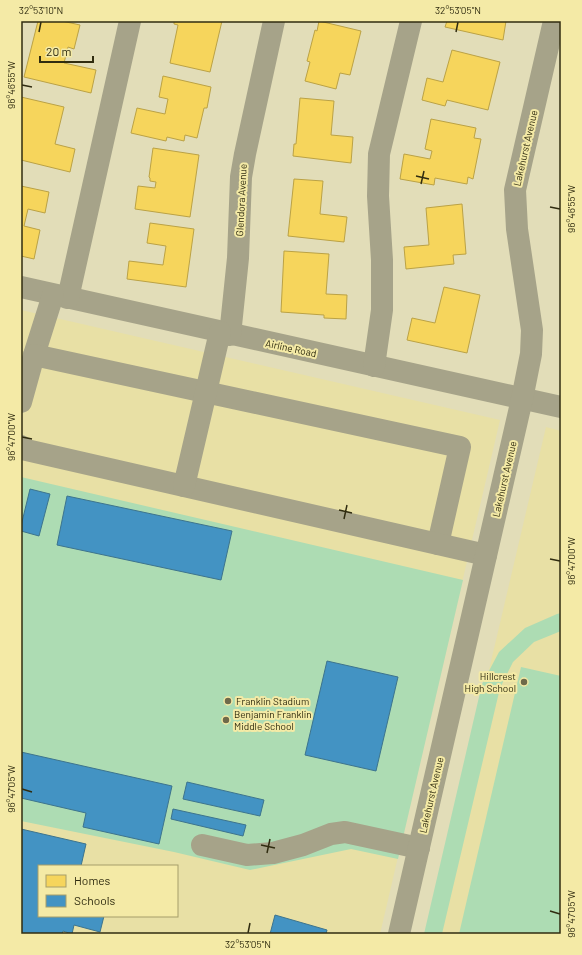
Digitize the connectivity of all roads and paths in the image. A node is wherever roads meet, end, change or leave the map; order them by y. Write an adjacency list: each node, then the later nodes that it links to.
1 (130, 21): 6 (street)
2 (274, 21): 7 (street, Glendora Avenue)
3 (411, 21): 9 (street)
4 (554, 21): 11 (street, Lakehurst Avenue)
5 (21, 288): 6 (street, Airline Road)
6 (60, 296): 7 (street, Airline Road); 8 (street)
7 (225, 333): 9 (street, Airline Road); 10 (street, Glendora Avenue)
8 (34, 355): 10 (street); 12 (street)
9 (374, 366): 11 (street, Airline Road)
10 (206, 392): 15 (street, Glendora Avenue); 16 (street)
11 (522, 399): 13 (street, Airline Road); 17 (street, Lakehurst Avenue)
12 (21, 402)
13 (561, 407)
14 (21, 446): 15 (street)
15 (184, 486): 16 (street)
16 (438, 544): 17 (street)
17 (486, 555): 19 (street, Lakehurst Avenue)
18 (202, 846): 19 (street)
19 (419, 848): 20 (street, Lakehurst Avenue)
20 (399, 934)

